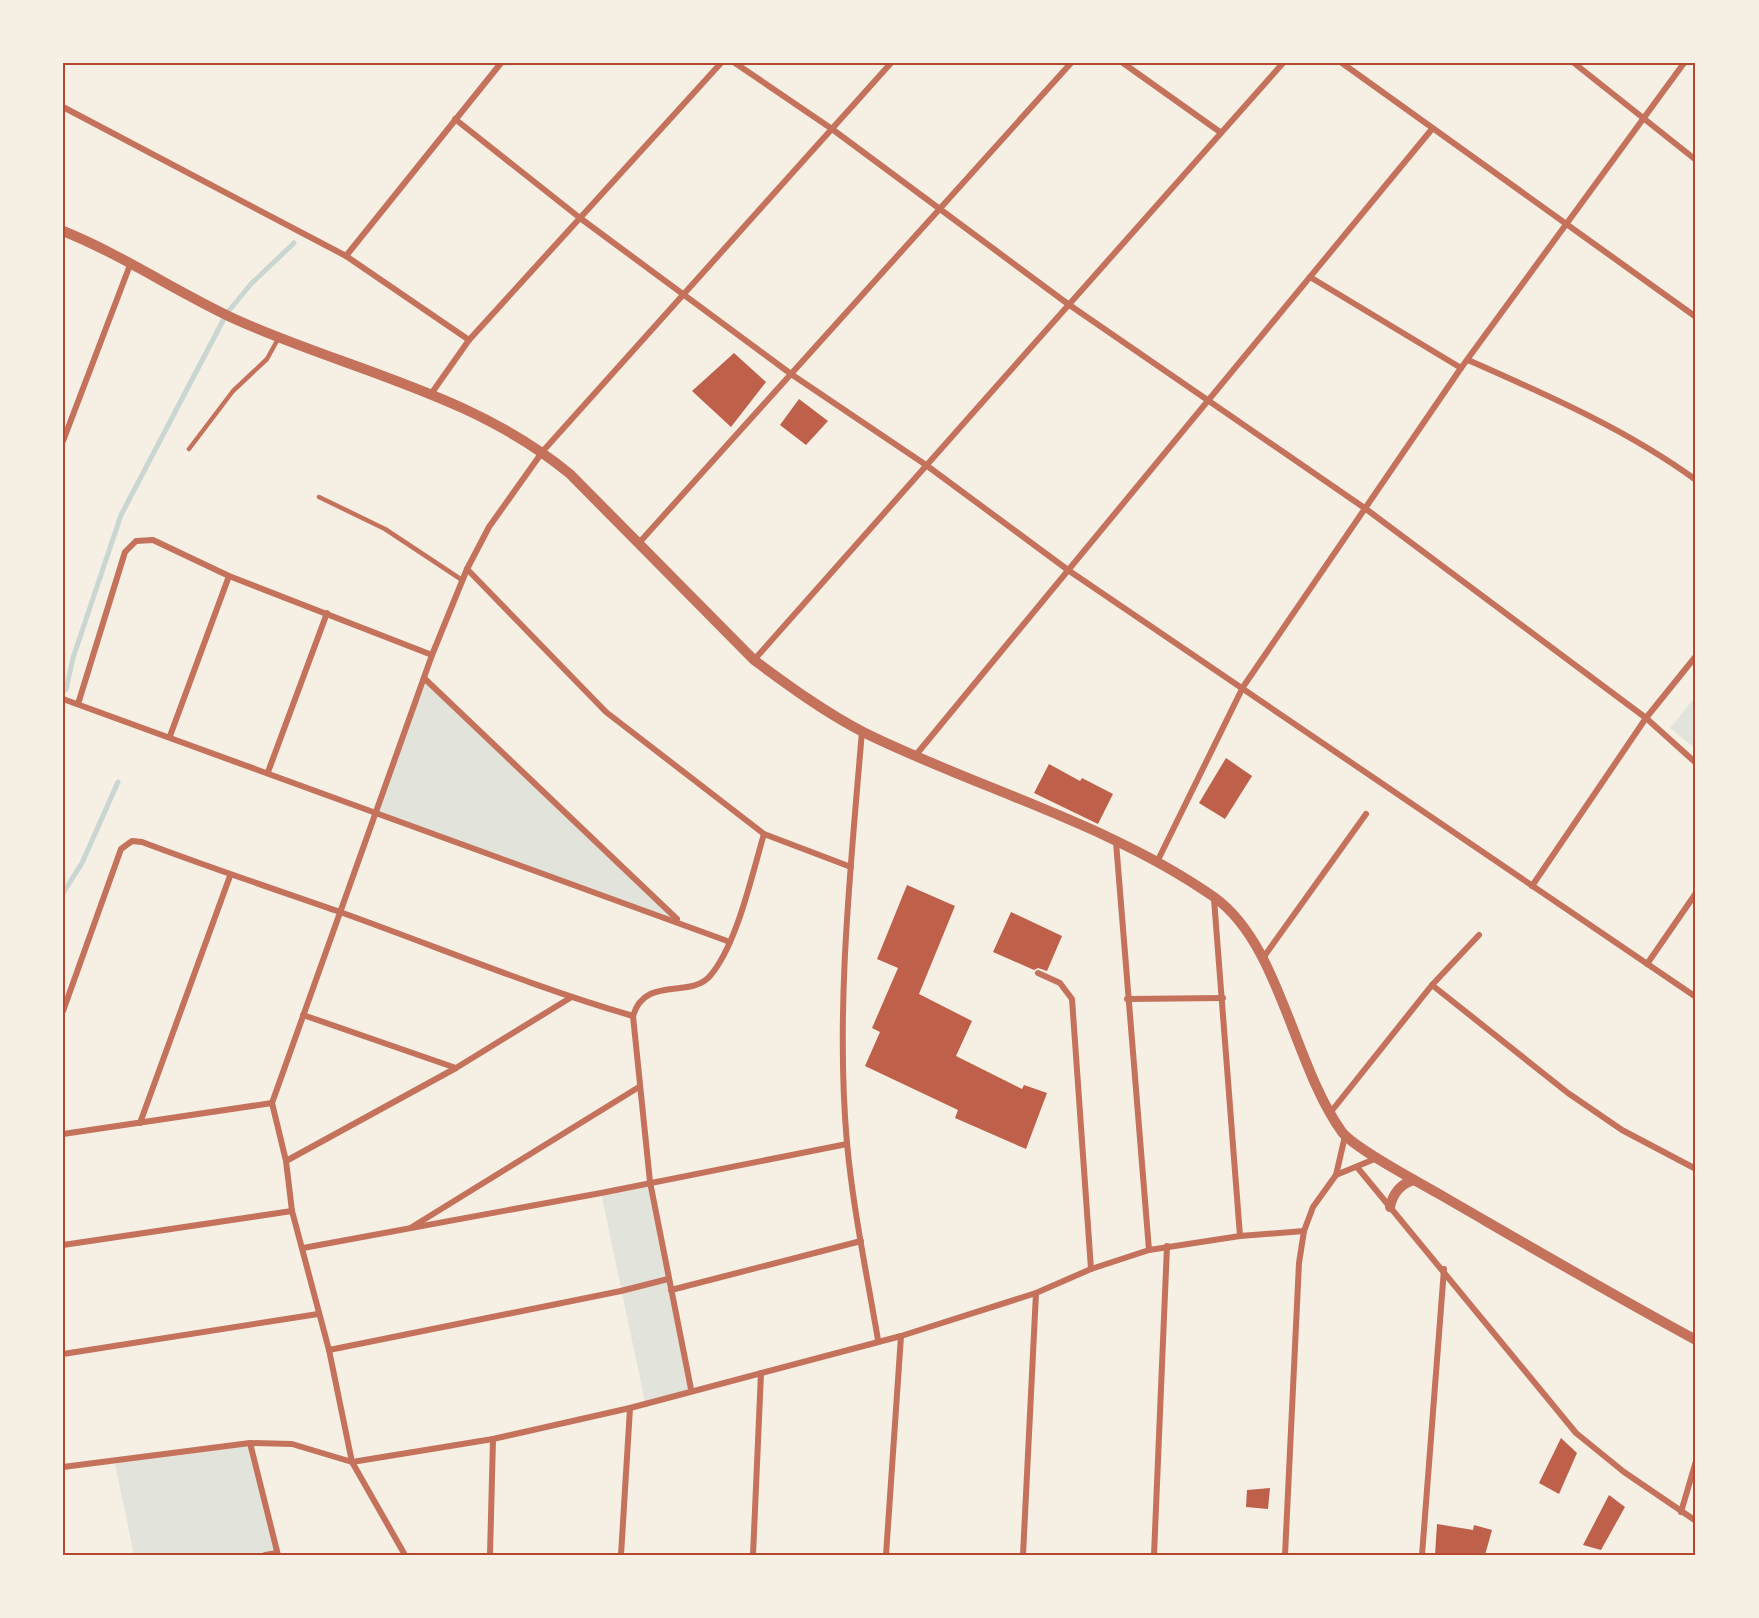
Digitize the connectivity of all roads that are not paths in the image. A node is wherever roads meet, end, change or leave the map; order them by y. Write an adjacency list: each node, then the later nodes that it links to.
1 (501, 63): 12 (street)
2 (721, 63): 19 (street)
3 (735, 63): 14 (street)
4 (891, 63): 14 (street)
5 (1071, 63): 18 (street)
6 (1123, 63): 16 (street)
7 (1283, 63): 16 (street)
8 (1342, 63): 15 (street)
9 (1574, 63): 13 (street)
10 (1684, 63): 13 (street)
11 (63, 107): 22 (street)
12 (454, 119): 19 (street); 22 (street)
13 (1642, 120): 17 (street); 20 (street)
14 (832, 129): 18 (street); 25 (street)
15 (1432, 129): 20 (street); 24 (street)
16 (1220, 132): 26 (street)
17 (1696, 160)
18 (939, 209): 26 (street); 32 (street)
19 (580, 218): 25 (street); 29 (street)
20 (1567, 222): 27 (street); 30 (street)
21 (63, 231): 23 (street)
22 (346, 256): 29 (street)
23 (130, 265): 28 (street); 35 (street)
24 (1310, 277): 31 (street); 34 (street)
25 (686, 294): 32 (street); 37 (street)
26 (1068, 304): 34 (street); 38 (street)
27 (1696, 316)
28 (279, 336): 33 (street); 36 (lane)
29 (469, 340): 33 (street)
30 (1468, 360): 31 (street); 39 (street)
31 (1461, 368): 41 (street)
32 (791, 374): 38 (street); 42 (street)
33 (431, 394): 37 (street)
34 (1207, 401): 41 (street); 44 (street)
35 (63, 441)
36 (189, 450)
37 (543, 451): 42 (street); 43 (street)
38 (926, 465): 44 (street); 50 (street)
39 (1696, 480)
40 (320, 497): 46 (lane)
41 (1366, 509): 52 (street); 55 (street)
42 (638, 545): 50 (street)
43 (466, 569): 46 (street); 63 (street)
44 (1068, 570): 52 (street); 58 (street)
45 (229, 576): 47 (street); 54 (street); 57 (street)
46 (462, 580): 48 (street)
47 (327, 613): 48 (street); 60 (street)
48 (432, 655): 51 (street)
49 (1696, 656): 55 (street)
50 (754, 660): 56 (street)
51 (424, 678): 61 (street); 72 (street)
52 (1243, 687): 65 (street); 68 (street)
53 (63, 699): 54 (street)
54 (78, 704): 57 (street)
55 (1646, 718): 59 (street); 68 (street)
56 (862, 731): 58 (street); 66 (street)
57 (170, 736): 60 (street)
58 (915, 756): 64 (street)
59 (1696, 763)
60 (268, 772): 61 (street)
61 (376, 811): 71 (street); 72 (street)
62 (1366, 814): 75 (street)
63 (764, 834): 66 (street); 74 (street)
64 (1116, 841): 65 (street); 82 (street)
65 (1157, 862): 70 (street)
66 (851, 867): 93 (street)
67 (230, 876): 71 (street); 83 (street); 90 (street)
68 (1532, 886): 76 (street)
69 (1696, 893): 76 (street)
70 (1214, 897): 75 (street); 81 (street)
71 (339, 912): 80 (street); 84 (street)
72 (680, 922): 74 (street)
73 (1479, 935): 78 (street)
74 (730, 942): 85 (street)
75 (1263, 958): 89 (street)
76 (1647, 964): 79 (street)
77 (1038, 973): 111 (street)
78 (1432, 985): 89 (street); 97 (street)
79 (1696, 997)
80 (570, 998): 85 (street); 86 (street)
81 (1222, 998): 82 (street); 105 (street)
82 (1127, 999): 110 (street)
83 (63, 1011)
84 (303, 1015): 86 (street); 88 (street)
85 (633, 1016): 87 (street)
86 (456, 1068): 95 (street)
87 (639, 1087): 100 (street); 103 (street)
88 (272, 1103): 90 (street); 95 (street)
89 (1330, 1113): 92 (street)
90 (140, 1123): 91 (street)
91 (63, 1134)
92 (1345, 1136): 94 (street); 98 (street)
93 (847, 1144): 100 (street); 106 (street)
94 (1377, 1157): 96 (street); 99 (street)
95 (286, 1161): 102 (street)
96 (1357, 1167): 98 (street); 101 (street)
97 (1696, 1169)
98 (1336, 1175): 104 (street)
99 (1414, 1180): 101 (street); 118 (street)
100 (650, 1182): 103 (street); 113 (street)
101 (1390, 1207): 112 (street)
102 (292, 1211): 107 (street); 109 (street)
103 (409, 1228): 109 (street)
104 (1304, 1231): 105 (street); 141 (street)
105 (1240, 1236): 108 (street)
106 (861, 1241): 114 (street); 119 (street)
107 (63, 1245)
108 (1167, 1246): 110 (street); 140 (street)
109 (303, 1248): 116 (street)
110 (1149, 1250): 111 (street)
111 (1091, 1269): 115 (street)
112 (1444, 1269): 130 (street); 142 (street)
113 (668, 1279): 114 (street); 120 (street)
114 (671, 1290): 123 (street)
115 (1036, 1293): 117 (street); 139 (street)
116 (318, 1314): 120 (street); 121 (street)
117 (901, 1336): 119 (street); 138 (street)
118 (1696, 1340)
119 (878, 1341): 122 (street)
120 (329, 1350): 128 (street)
121 (63, 1353)
122 (761, 1373): 123 (street); 137 (street)
123 (691, 1389): 124 (street)
124 (630, 1408): 125 (street); 136 (street)
125 (493, 1439): 128 (street); 135 (street)
126 (250, 1443): 128 (street); 129 (street); 132 (street)
127 (1696, 1461): 130 (street)
128 (352, 1462): 134 (street)
129 (63, 1467)
130 (1681, 1512): 131 (street)
131 (1696, 1521)
132 (278, 1554): 133 (street)
133 (265, 1555)
134 (405, 1555)
135 (490, 1555)
136 (621, 1555)
137 (753, 1555)
138 (886, 1555)
139 (1023, 1555)
140 (1154, 1555)
141 (1285, 1555)
142 (1422, 1555)

